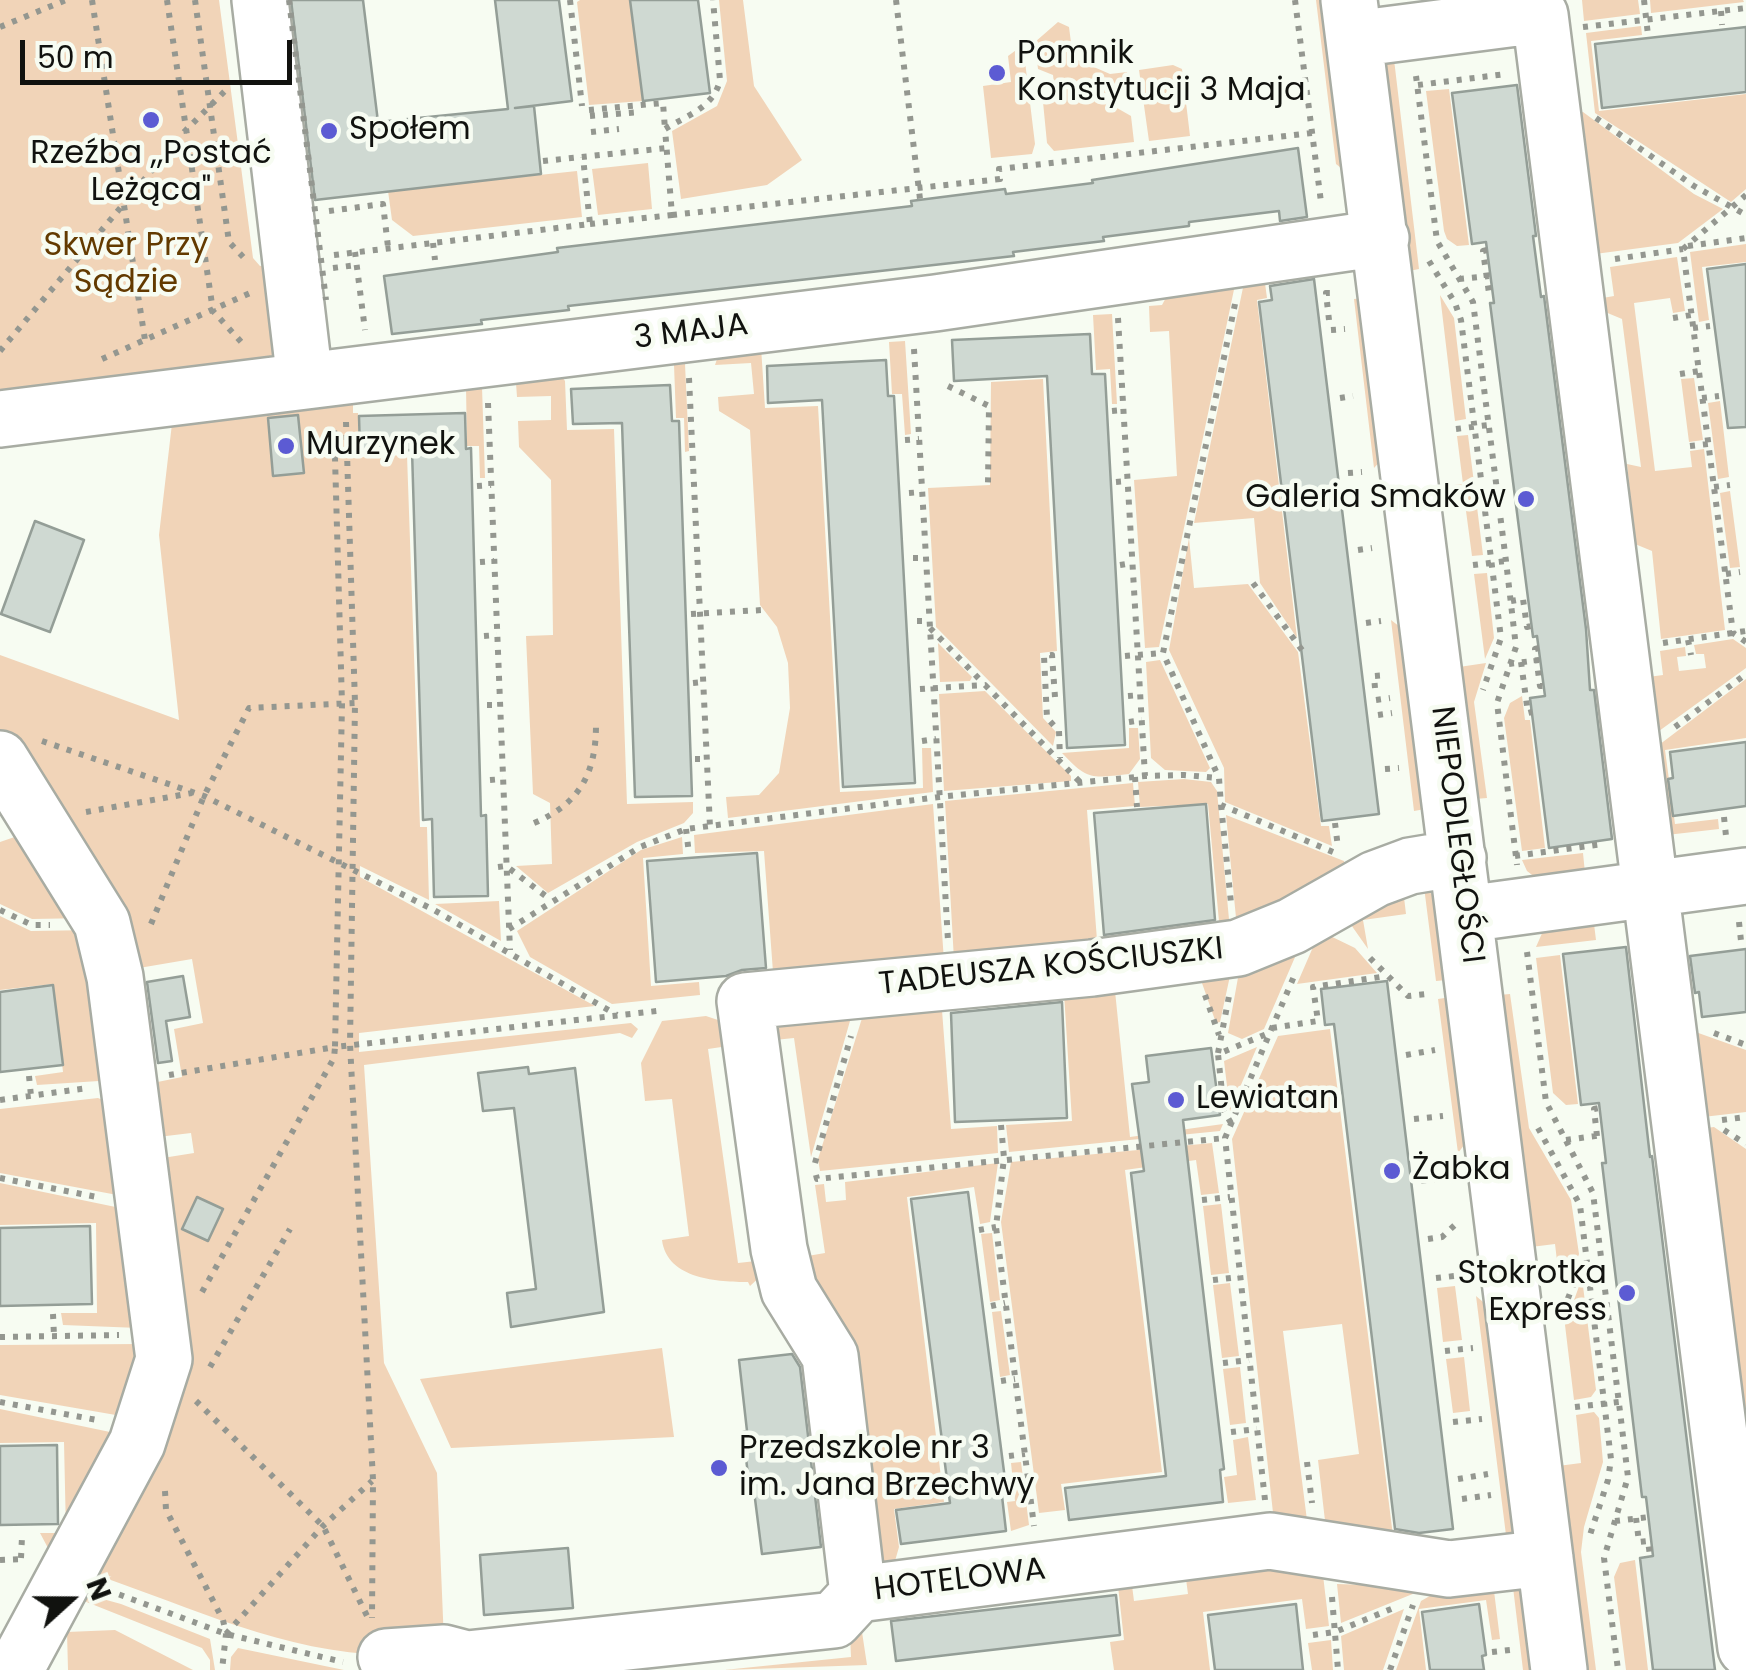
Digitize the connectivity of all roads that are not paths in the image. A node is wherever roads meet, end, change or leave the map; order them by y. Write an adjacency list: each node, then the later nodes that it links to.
1 (260, 0): 5 (street)
2 (1556, 14): 3 (street); 9 (street)
3 (1352, 20): 4 (street, NIEPODLEGŁOŚCI)
4 (1404, 245): 5 (street, 3 MAJA); 8 (street, NIEPODLEGŁOŚCI)
5 (337, 370): 6 (street, 3 MAJA)
6 (0, 419)
7 (18, 749): 17 (street)
8 (1458, 858): 11 (street, NIEPODLEGŁOŚCI); 13 (street, TADEUSZA KOŚCIUSZKI)
9 (1647, 863): 10 (street); 11 (street); 14 (street)
10 (1746, 876)
11 (1466, 914): 12 (street, NIEPODLEGŁOŚCI)
12 (1567, 1552): 13 (street, HOTELOWA); 16 (street, NIEPODLEGŁOŚCI)
13 (858, 1594): 15 (street, HOTELOWA)
14 (1746, 1648)
15 (368, 1660)
16 (1535, 1660)
17 (14, 1670)

